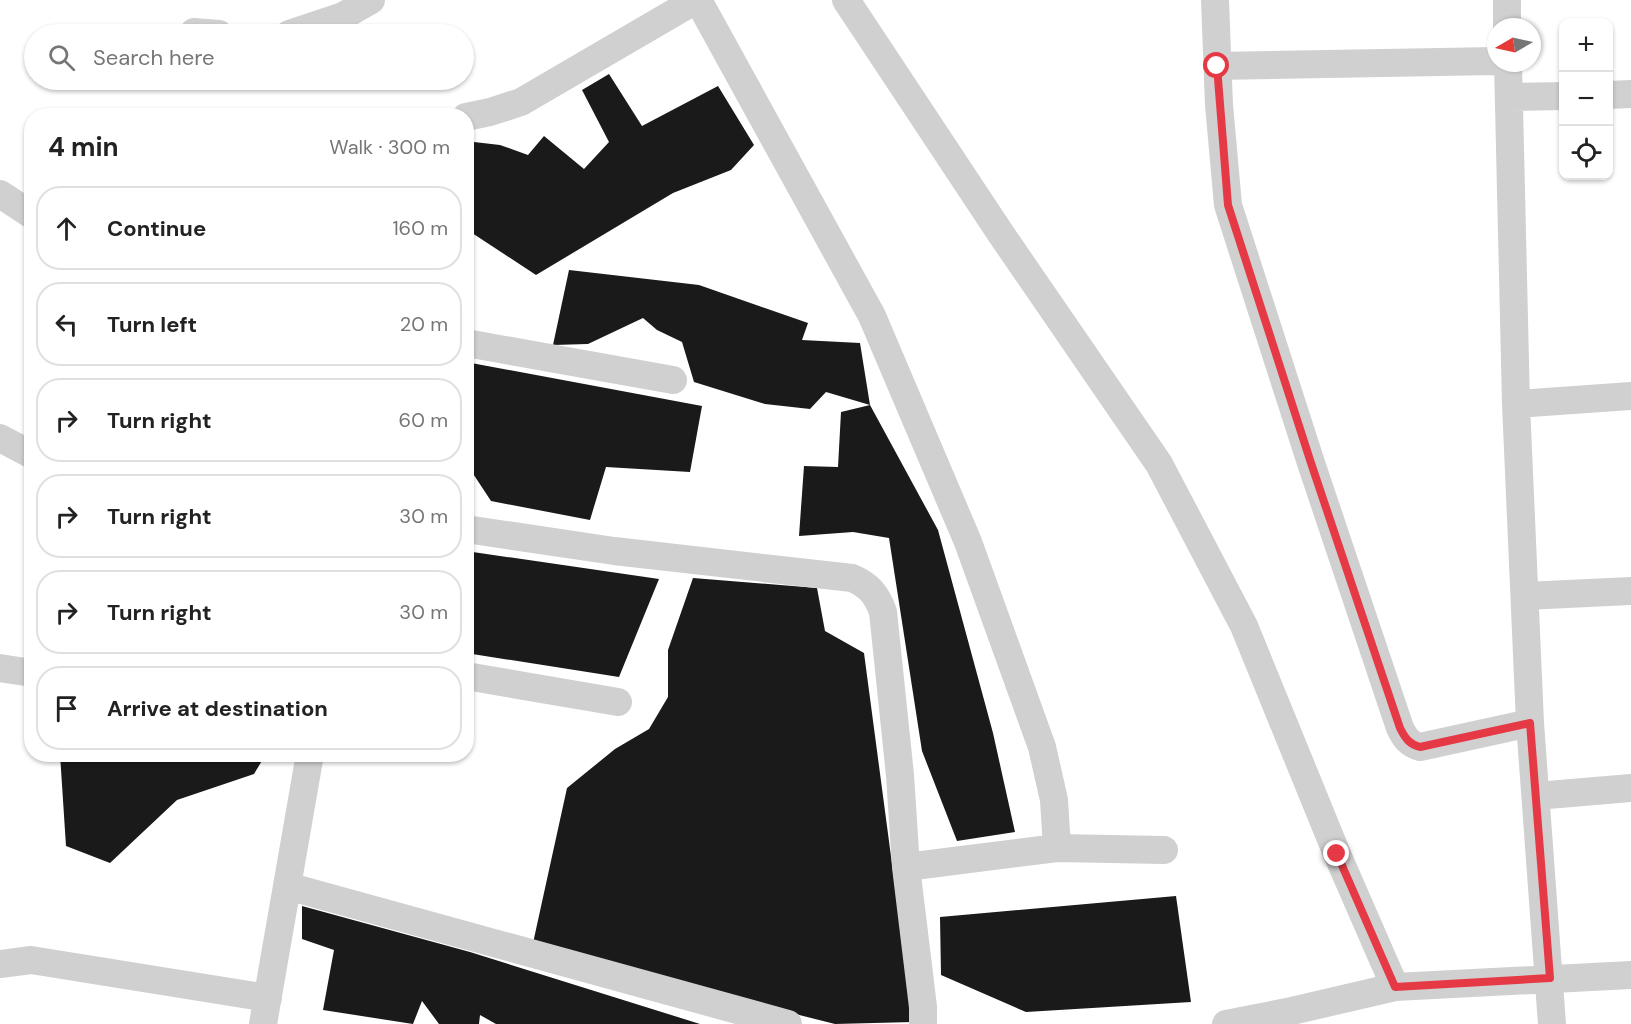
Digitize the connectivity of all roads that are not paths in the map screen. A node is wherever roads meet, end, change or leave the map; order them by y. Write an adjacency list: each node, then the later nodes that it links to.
1 (371, 0): 7 (street)
2 (697, 0): 15 (street); 35 (street)
3 (846, 0): 42 (street)
4 (1215, 0): 9 (street)
5 (1507, 0): 6 (street)
6 (1508, 18)
7 (319, 24)
8 (1487, 61): 9 (street)
9 (1217, 66): 31 (street)
10 (1508, 72): 14 (street)
11 (1631, 94): 12 (street)
12 (1613, 95)
13 (1559, 96): 14 (street)
14 (1509, 98): 21 (street)
15 (474, 115)
16 (0, 194): 17 (street)
17 (24, 210)
18 (474, 344): 19 (street)
19 (673, 380)
20 (1631, 396): 21 (street)
21 (1516, 405): 26 (street)
22 (0, 438): 23 (street)
23 (24, 451)
24 (474, 530): 37 (street)
25 (1631, 591): 26 (street)
26 (1525, 596): 31 (street)
27 (0, 668): 28 (street)
28 (24, 672)
29 (474, 677): 30 (street)
30 (618, 702)
31 (1530, 723): 34 (street)
32 (309, 762): 38 (street)
33 (1631, 788): 34 (street)
34 (1536, 796): 41 (street)
35 (1057, 848): 36 (street); 37 (street)
36 (1164, 850)
37 (906, 867): 46 (street)
38 (287, 886): 43 (street); 45 (street)
39 (0, 964): 43 (street)
40 (1631, 975): 41 (street)
41 (1550, 978): 42 (street); 48 (street)
42 (1395, 987): 44 (street)
43 (265, 1011)
44 (1293, 1018): 47 (street)
45 (788, 1024)
46 (923, 1024)
47 (1226, 1024)
48 (1552, 1024)

